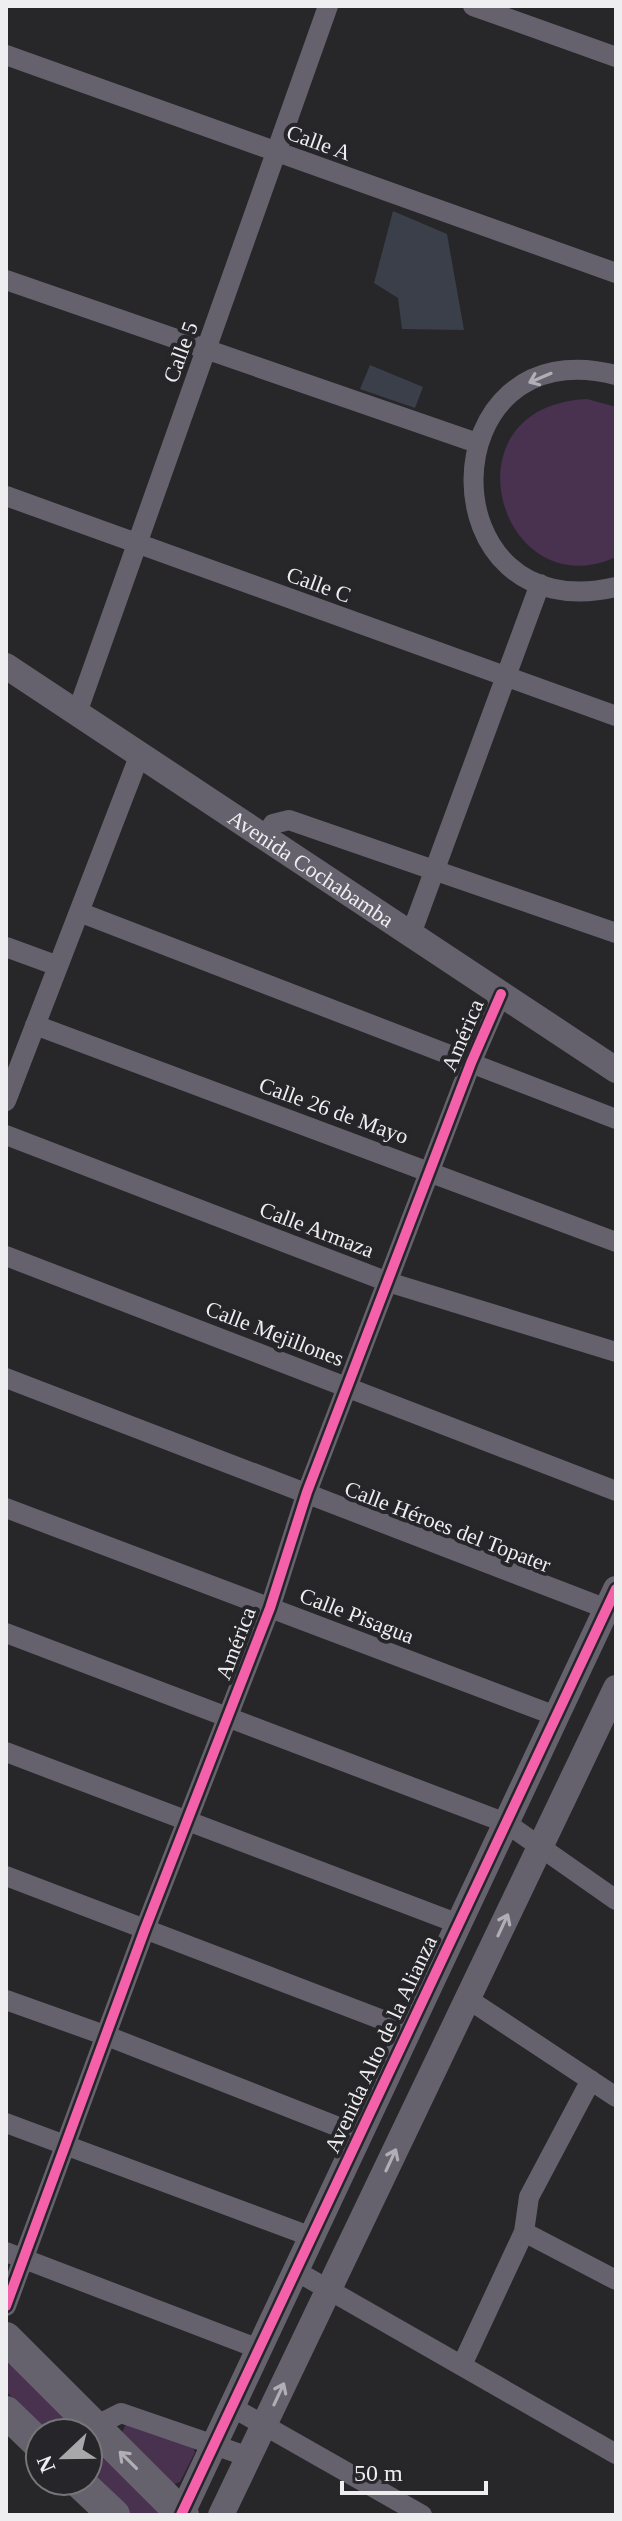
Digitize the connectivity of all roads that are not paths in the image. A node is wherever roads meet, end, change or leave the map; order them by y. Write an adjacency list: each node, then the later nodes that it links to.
1 (328, 6): 5 (street, Calle 5)
2 (473, 6): 3 (street)
3 (615, 53)
4 (6, 55): 5 (street, Calle A)
5 (276, 152): 6 (street, Calle A); 8 (street, Calle 5)
6 (616, 273)
7 (6, 280): 8 (street)
8 (206, 350): 10 (street); 12 (street, Calle 5)
9 (616, 375): 10 (street, one-way to 10)
10 (477, 443): 13 (street)
11 (6, 496): 12 (street, Calle C)
12 (138, 542): 16 (street, Calle C); 17 (street, Calle 5)
13 (540, 584): 14 (street); 16 (street)
14 (616, 587)
15 (6, 666): 17 (street, Avenida Cochabamba)
16 (505, 678): 18 (street, Calle C); 21 (street)
17 (77, 713): 19 (street, Avenida Cochabamba)
18 (616, 716)
19 (140, 754): 20 (street, Avenida Cochabamba); 22 (street)
20 (265, 837): 21 (street); 24 (street, Avenida Cochabamba)
21 (435, 868): 23 (street); 24 (street)
22 (79, 912): 26 (street); 29 (street)
23 (616, 933)
24 (411, 934): 27 (street, Avenida Cochabamba)
25 (6, 947): 26 (street)
26 (58, 966): 28 (street)
27 (501, 994): 29 (street, América); 30 (street, Avenida Cochabamba)
28 (35, 1025): 31 (street); 34 (street, Calle 26 de Mayo)
29 (471, 1063): 32 (street); 34 (street, América)
30 (616, 1070)
31 (6, 1101)
32 (616, 1119)
33 (6, 1135): 37 (street, Calle Armaza)
34 (430, 1171): 35 (street, Calle 26 de Mayo); 37 (street, América)
35 (616, 1242)
36 (6, 1256): 40 (street, Calle Mejillones)
37 (388, 1282): 38 (street, Calle Armaza); 40 (street, América)
38 (616, 1352)
39 (6, 1378): 42 (street, Calle Héroes del Topater)
40 (350, 1387): 41 (street, Calle Mejillones); 42 (street, América)
41 (616, 1491)
42 (307, 1492): 44 (street, Calle Héroes del Topater); 45 (street, América)
43 (6, 1508): 45 (street, Calle Pisagua)
44 (611, 1599): 49 (street, Avenida Alto de la Alianza)
45 (270, 1608): 48 (street, América); 49 (street, Calle Pisagua)
46 (6, 1633): 48 (street)
47 (616, 1688): 53 (street)
48 (228, 1715): 51 (street, América); 52 (street)
49 (556, 1716): 52 (street, Avenida Alto de la Alianza)
50 (6, 1752): 51 (street)
51 (186, 1822): 56 (street); 57 (street, América)
52 (506, 1823): 53 (street); 56 (street, Avenida Alto de la Alianza)
53 (540, 1847): 55 (street); 58 (street, one-way to 53)
54 (6, 1876): 57 (street)
55 (616, 1900)
56 (459, 1924): 60 (street, Avenida Alto de la Alianza)
57 (145, 1929): 60 (street); 61 (street, América)
58 (468, 1999): 62 (street); 72 (street, one-way to 58)
59 (6, 2000): 61 (street)
60 (409, 2030): 65 (street, Avenida Alto de la Alianza)
61 (107, 2036): 65 (street); 66 (street, América)
62 (591, 2080): 63 (street); 67 (street)
63 (616, 2097)
64 (6, 2123): 66 (street)
65 (359, 2135): 68 (street, Avenida Alto de la Alianza)
66 (66, 2145): 68 (street); 69 (street, América)
67 (524, 2232): 71 (street); 76 (street)
68 (312, 2237): 70 (street, Avenida Alto de la Alianza)
69 (15, 2255): 73 (street, América); 75 (street)
70 (296, 2271): 72 (street); 75 (street, Avenida Alto de la Alianza)
71 (616, 2280)
72 (330, 2289): 76 (street); 81 (street, one-way to 72)
73 (6, 2306)
74 (6, 2338): 79 (main road)
75 (259, 2349): 77 (street, Avenida Alto de la Alianza)
76 (462, 2365): 85 (street)
77 (232, 2407): 81 (street); 84 (street, Avenida Alto de la Alianza)
78 (6, 2412): 82 (main road)
79 (86, 2417)
80 (104, 2422): 84 (street)
81 (265, 2425): 86 (street); 91 (street)
82 (24, 2429)
83 (104, 2435): 89 (main road, one-way to 83)
84 (215, 2443): 86 (street); 89 (street, Avenida Alto de la Alianza)
85 (616, 2454)
86 (249, 2457): 90 (street)
87 (95, 2497): 88 (main road)
88 (114, 2515)
89 (182, 2515)
90 (221, 2515)
91 (422, 2515)

